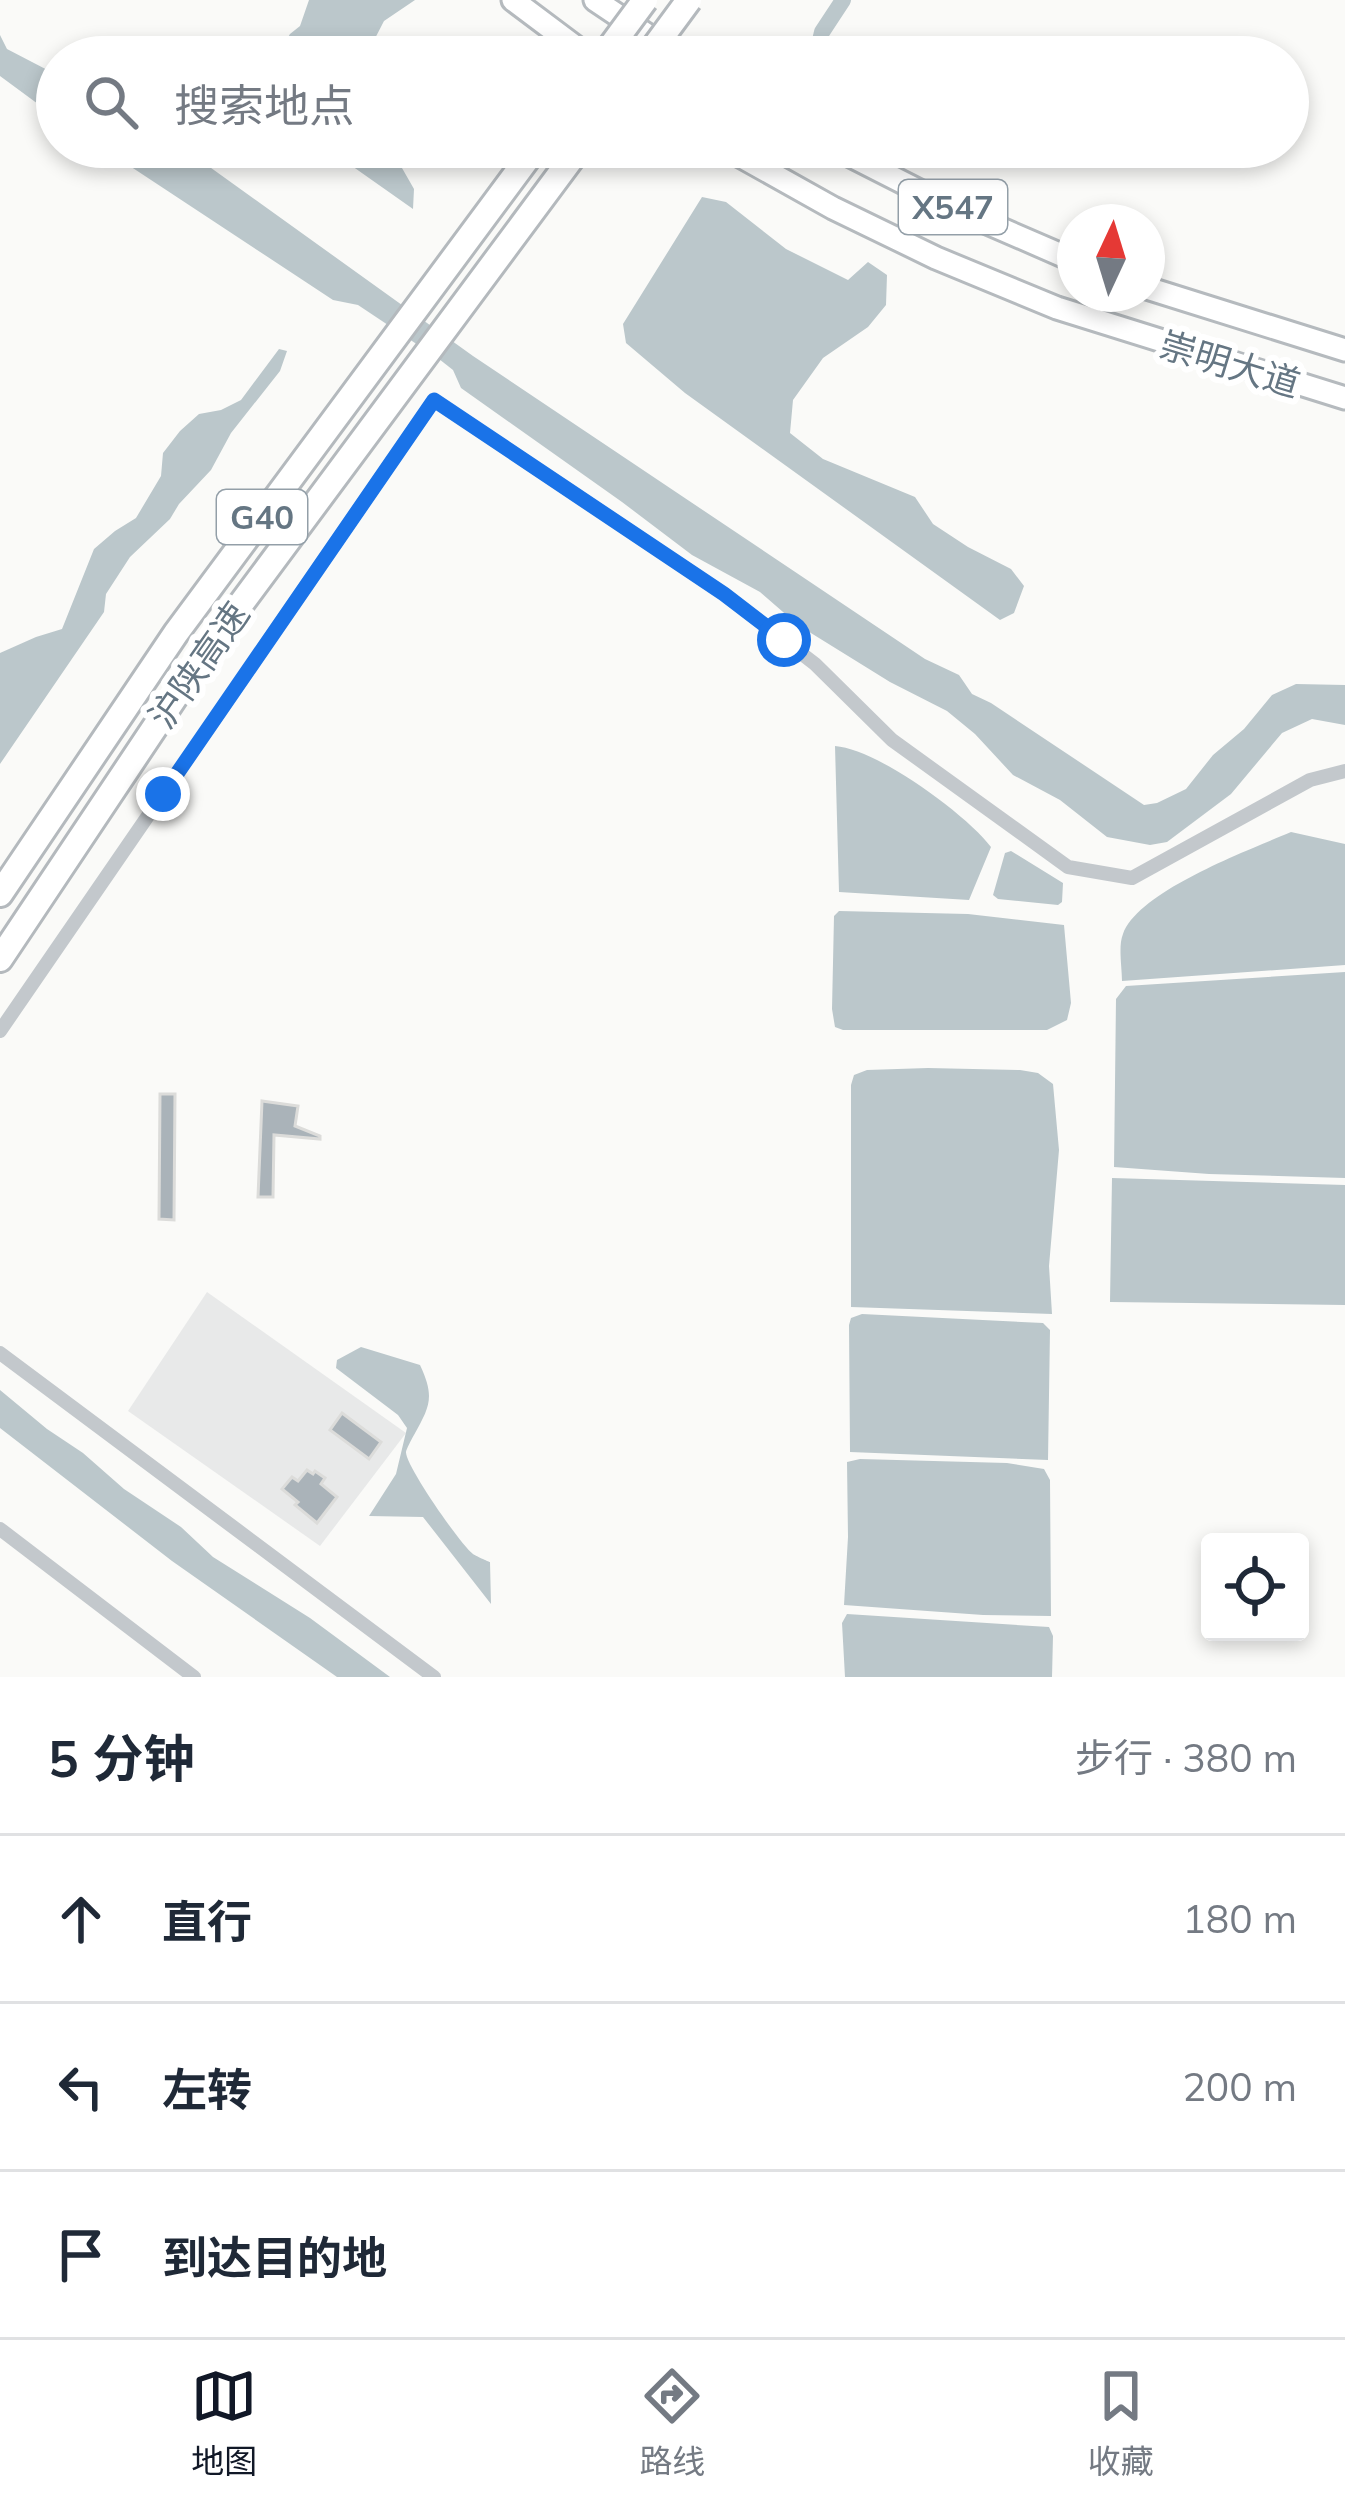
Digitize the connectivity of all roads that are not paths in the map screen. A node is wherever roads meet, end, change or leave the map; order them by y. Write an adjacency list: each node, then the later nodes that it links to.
1 (513, 0): 5 (main road)
2 (595, 0): 7 (main road)
3 (645, 0): 6 (highway, bridge)
4 (689, 0): 8 (highway, bridge)
5 (561, 36)
6 (618, 36)
7 (649, 36)
8 (662, 36)
9 (520, 168): 18 (highway, 沪陕高速 / G40)
10 (564, 168): 19 (highway, 沪陕高速 / G40)
11 (762, 168): 16 (main road, 崇明大道 / X547)
12 (874, 168): 13 (main road, X547)
13 (1057, 253)
14 (1165, 294): 15 (main road, 崇明大道)
15 (1345, 350)
16 (1345, 398)
17 (1345, 771): 20 (street)
18 (0, 894)
19 (0, 959)
20 (0, 1031)
21 (0, 1353): 24 (street)
22 (0, 1529): 23 (street)
23 (194, 1677)
24 (434, 1677)

